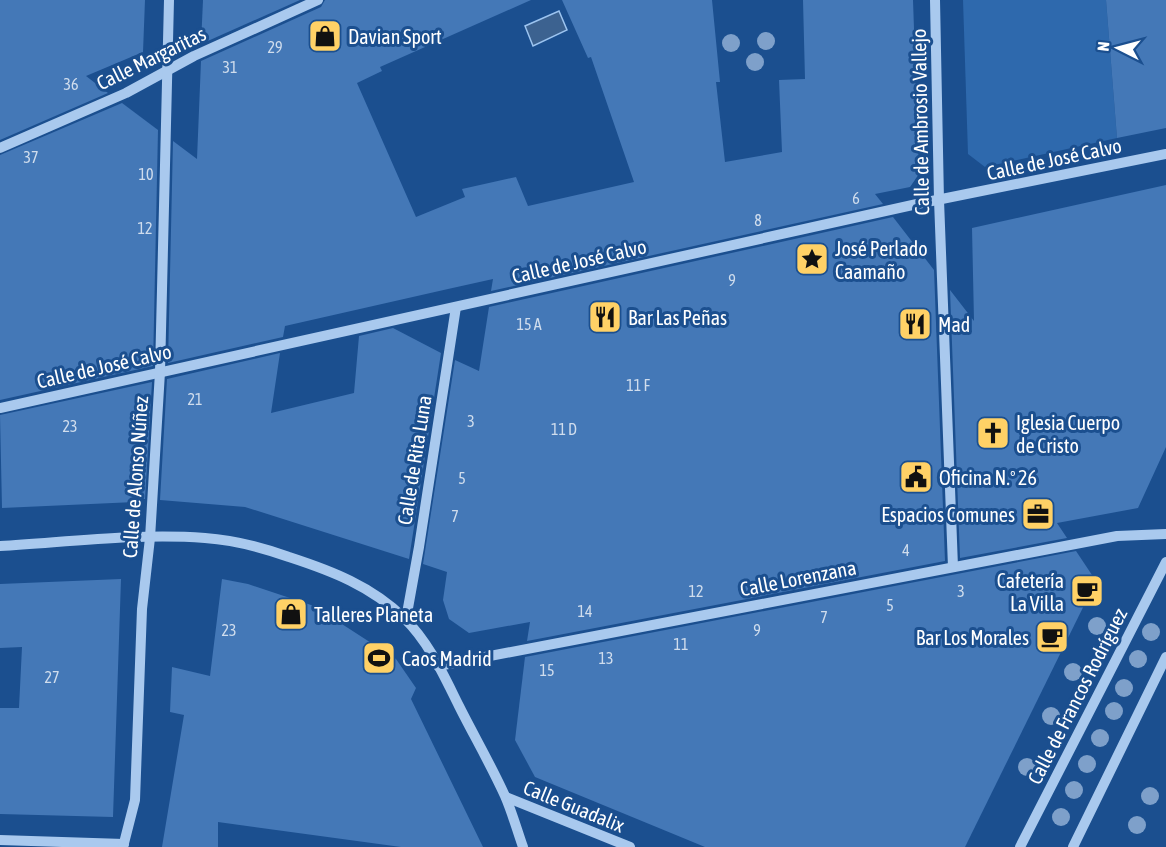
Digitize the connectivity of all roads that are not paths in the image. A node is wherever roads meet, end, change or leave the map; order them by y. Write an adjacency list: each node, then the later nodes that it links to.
1 (170, 0): 4 (street, Calle de Alonso Núñez)
2 (318, 0): 4 (street, Calle Margaritas)
3 (935, 0): 7 (street, Calle de Ambrosio Vallejo)
4 (169, 71): 5 (street, Calle Margaritas); 9 (street, Calle de Alonso Núñez)
5 (0, 148)
6 (1166, 154): 7 (street, Calle de José Calvo)
7 (939, 200): 8 (street, Calle de José Calvo); 15 (street, Calle de Ambrosio Vallejo)
8 (456, 307): 9 (street, Calle de José Calvo); 16 (street, Calle de Rita Luna)
9 (160, 372): 10 (street, Calle de José Calvo); 12 (street, Calle de Alonso Núñez)
10 (0, 408)
11 (1166, 534): 15 (street, Calle Lorenzana)
12 (150, 538): 13 (street); 16 (street); 21 (street, Calle de Alonso Núñez)
13 (0, 546)
14 (1166, 562): 24 (street, Calle de Francos Rodríguez)
15 (953, 567): 18 (street, Calle Lorenzana)
16 (406, 619): 18 (street)
17 (1166, 657): 25 (street)
18 (438, 666): 19 (street)
19 (506, 798): 22 (street); 23 (street, Calle Guadalix)
20 (0, 840): 21 (street)
21 (124, 846)
22 (523, 847)
23 (630, 847)
24 (1020, 847)
25 (1073, 847)

